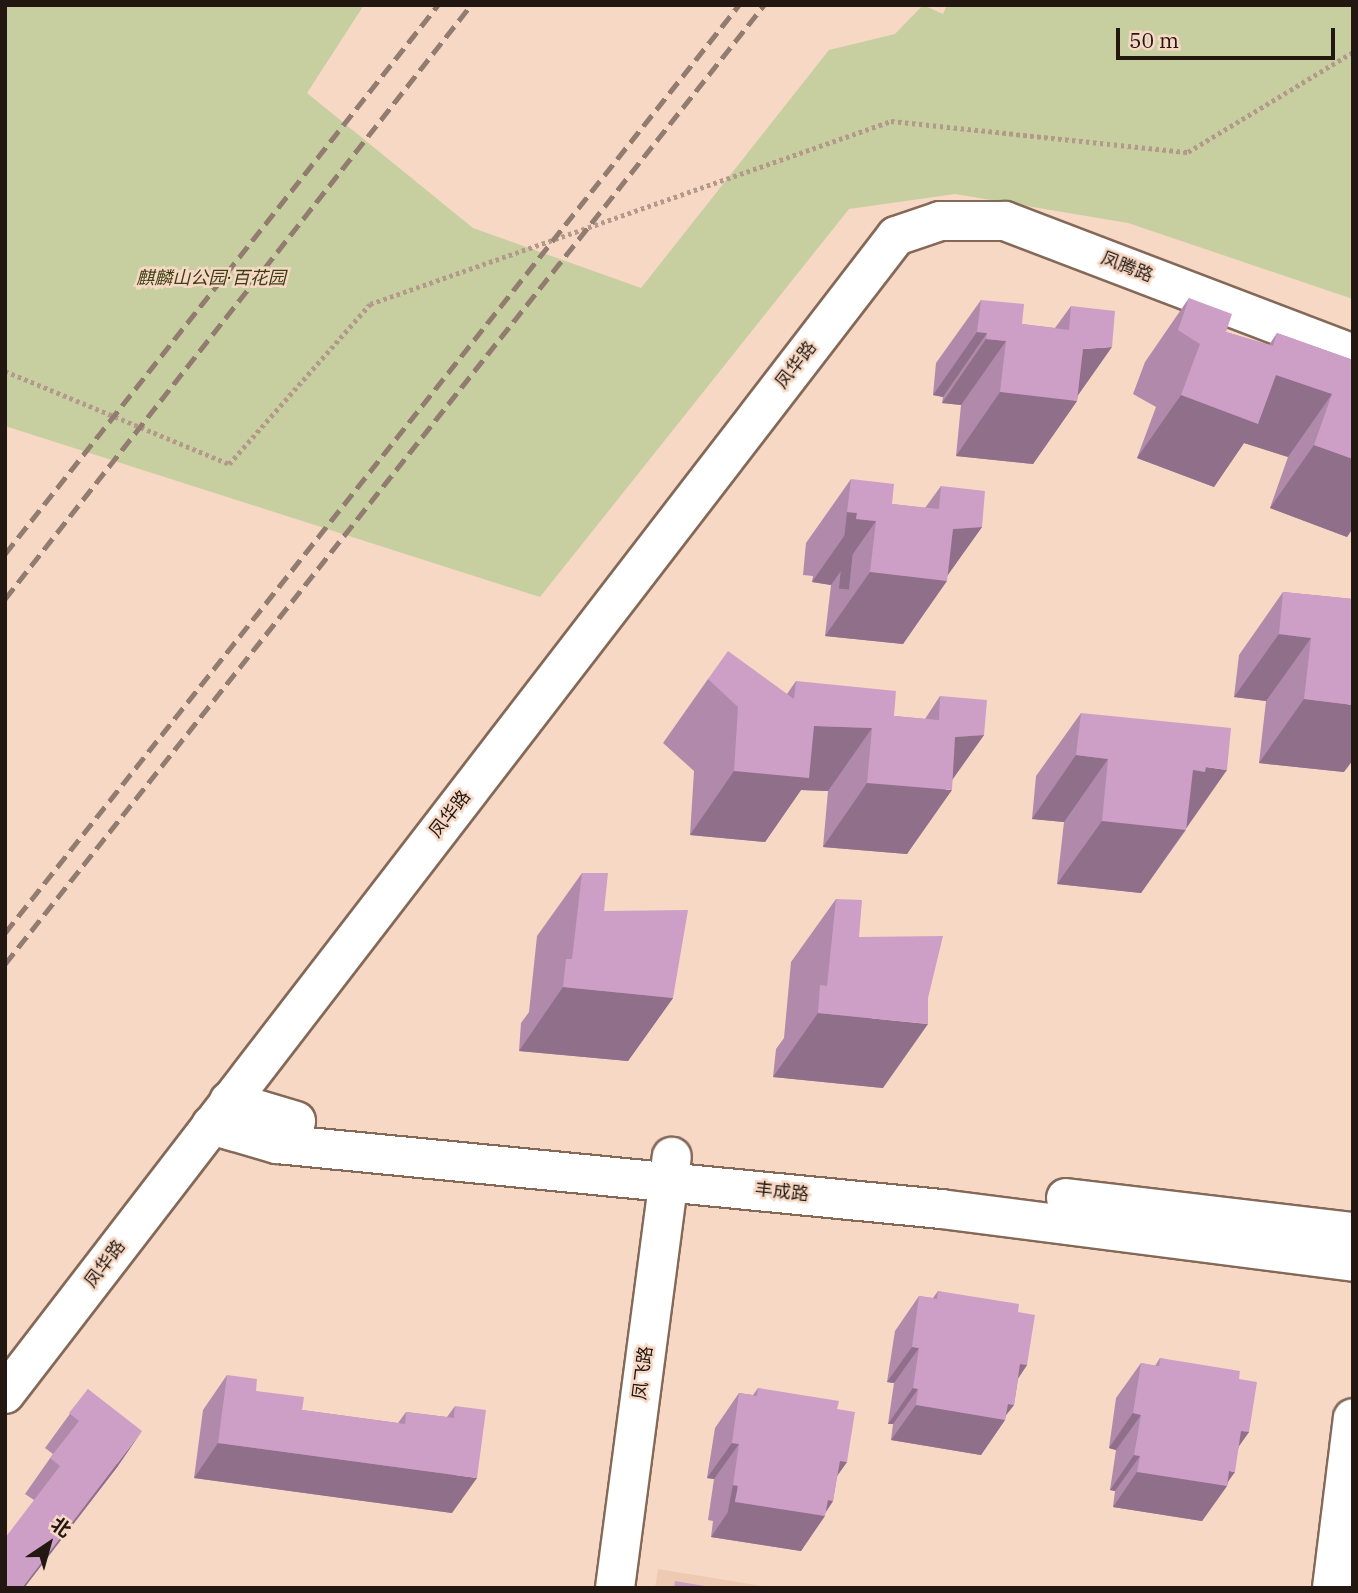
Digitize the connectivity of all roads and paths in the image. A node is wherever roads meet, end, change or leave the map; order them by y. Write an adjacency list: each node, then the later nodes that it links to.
1 (1353, 52): 4 (path)
2 (896, 236): 3 (street, 凤腾路); 5 (street, 凤华路)
3 (1353, 354)
4 (5, 371)
5 (220, 1113): 6 (street, 丰成路); 9 (street, 凤华路)
6 (670, 1169): 7 (street, 丰成路); 8 (street, 丰成路); 11 (street, 凤飞路)
7 (1353, 1232)
8 (1353, 1262)
9 (5, 1394)
10 (1353, 1418): 12 (street)
11 (615, 1588)
12 (1332, 1588)

